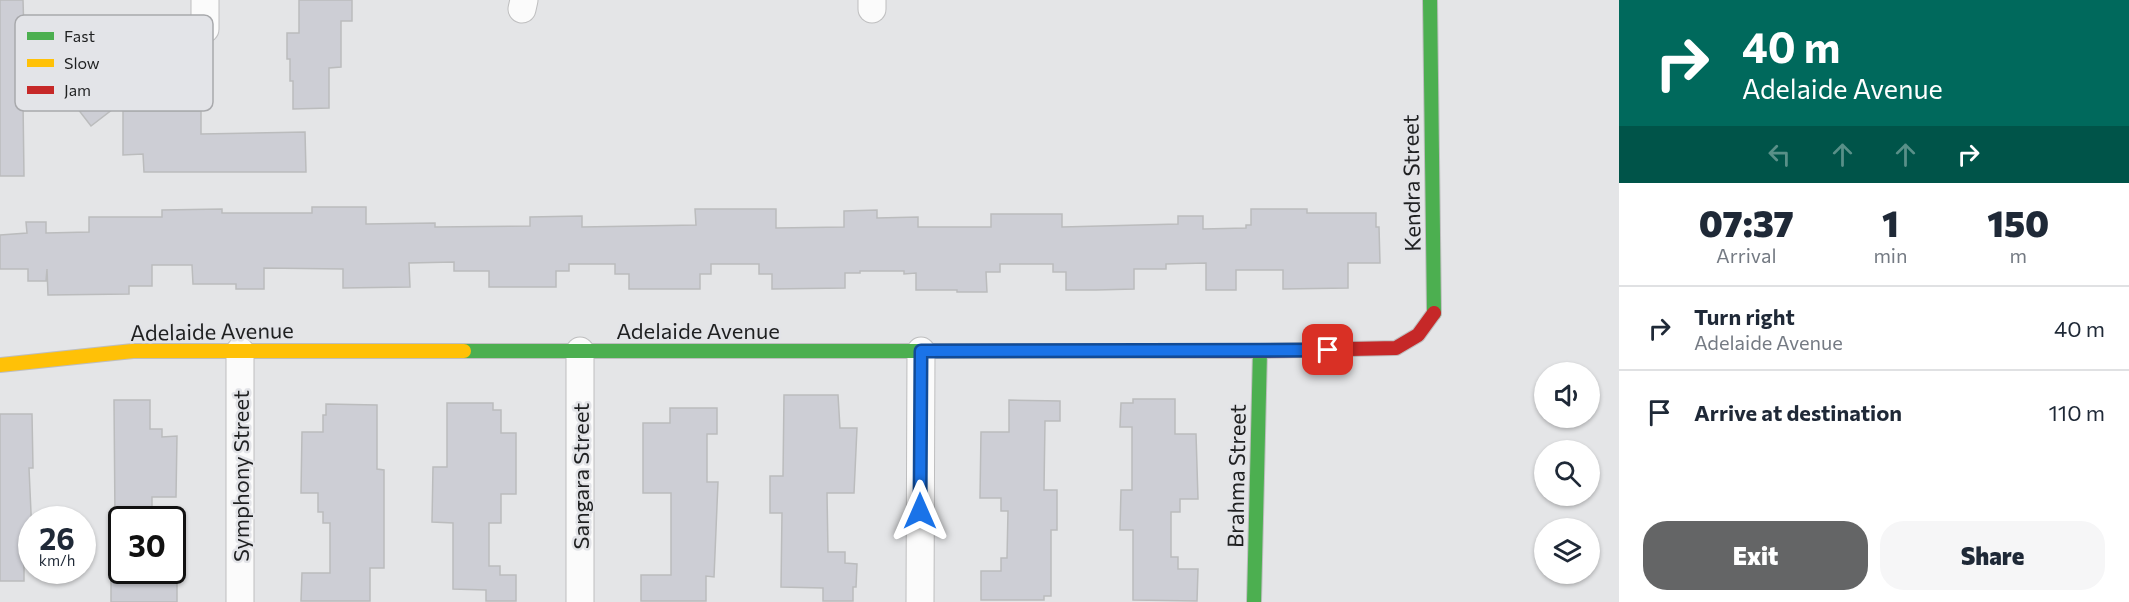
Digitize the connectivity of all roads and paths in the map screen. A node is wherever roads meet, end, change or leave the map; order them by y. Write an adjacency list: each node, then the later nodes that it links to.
1 (1430, 0): 2 (street, Kendra Street)
2 (1396, 348): 6 (street, Adelaide Avenue)
3 (240, 351): 4 (street, Adelaide Avenue); 7 (street, Adelaide Avenue); 8 (street, Symphony Street)
4 (580, 351): 5 (street, Adelaide Avenue); 9 (street, Sangara Street)
5 (921, 351): 6 (street, Adelaide Avenue); 10 (street)
6 (1260, 351): 11 (street, Brahma Street)
7 (0, 366)
8 (240, 602)
9 (580, 602)
10 (920, 602)
11 (1254, 602)

